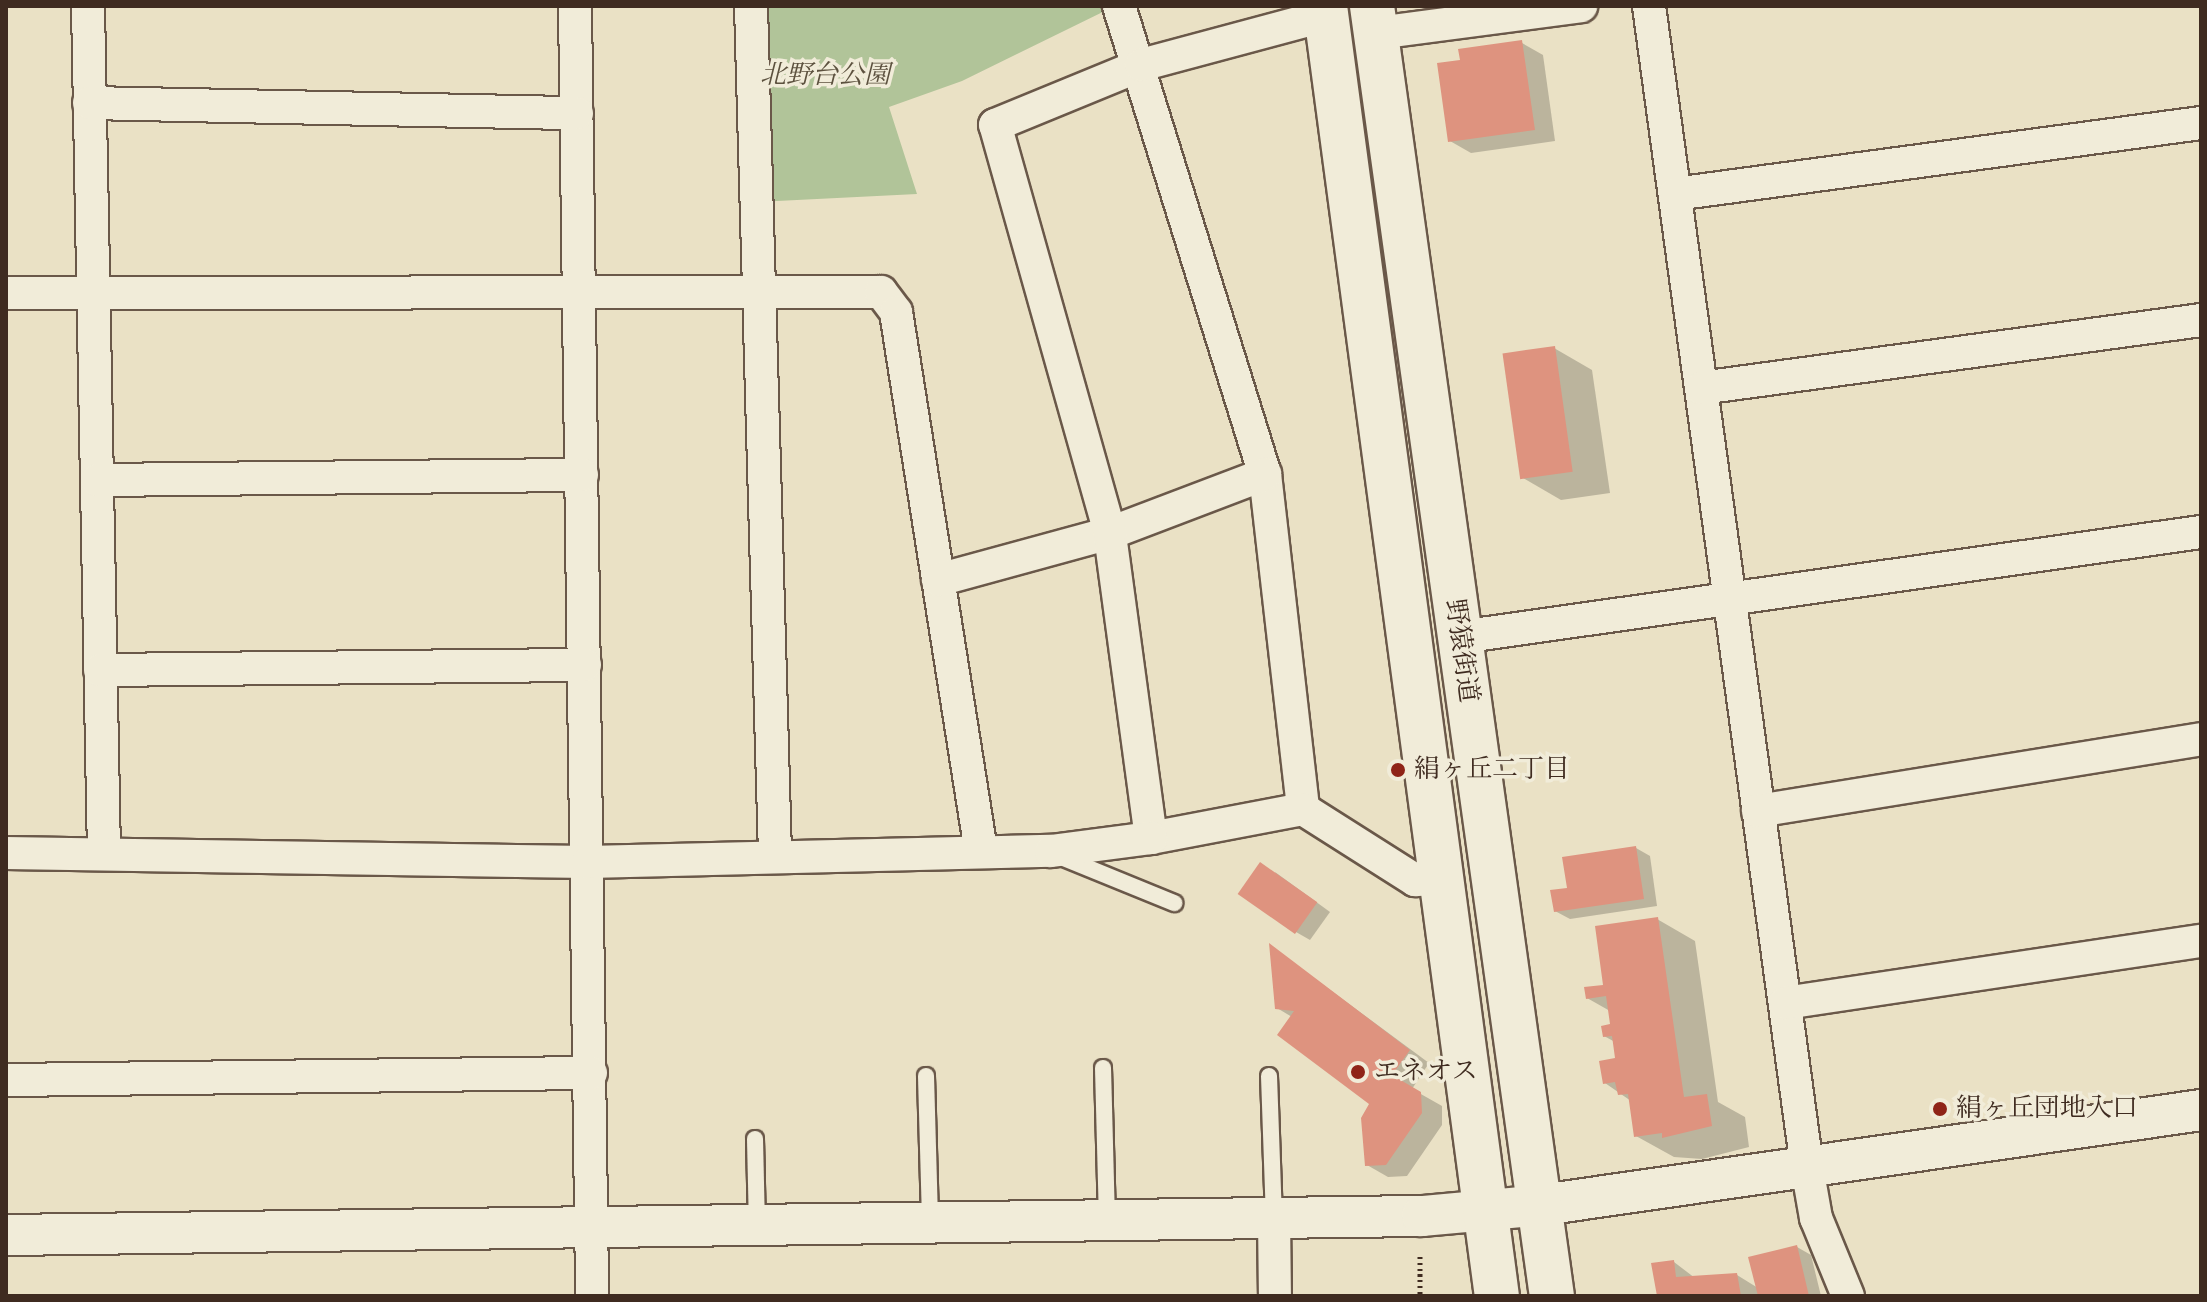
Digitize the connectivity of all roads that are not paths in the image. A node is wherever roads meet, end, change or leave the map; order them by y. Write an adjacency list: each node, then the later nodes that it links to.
1 (88, 6): 10 (street)
2 (575, 6): 11 (street)
3 (751, 6): 15 (street)
4 (1119, 6): 9 (street)
5 (1581, 6): 8 (street)
6 (1649, 6): 13 (street)
7 (1326, 10): 9 (street); 40 (main road, 野猿街道)
8 (1375, 19): 27 (main road, 野猿街道)
9 (1141, 65): 20 (street); 24 (street)
10 (89, 103): 11 (street); 17 (street)
11 (577, 113): 14 (street)
12 (2201, 123): 13 (street)
13 (1675, 194): 19 (street)
14 (579, 292): 15 (street); 17 (street); 21 (street)
15 (758, 292): 25 (street); 38 (street)
16 (6, 293): 17 (street)
17 (93, 293): 22 (street)
18 (2201, 320): 19 (street)
19 (1701, 388): 26 (street)
20 (1265, 474): 24 (street); 31 (street)
21 (582, 475): 22 (street); 28 (street)
22 (97, 480): 29 (street)
23 (2201, 532): 26 (street)
24 (1110, 533): 25 (street); 33 (street)
25 (938, 580): 34 (street)
26 (1730, 602): 27 (street); 32 (street)
27 (1460, 637): 52 (main road, 野猿街道)
28 (585, 665): 29 (street); 39 (street)
29 (100, 670): 37 (street)
30 (2201, 739): 32 (street)
31 (1303, 809): 33 (street); 40 (street)
32 (1758, 811): 43 (street)
33 (1151, 838): 35 (street)
34 (981, 851): 35 (street); 38 (street)
35 (1051, 851): 41 (lane)
36 (6, 853): 37 (street)
37 (104, 854): 39 (street)
38 (775, 854): 39 (street)
39 (588, 862): 45 (street)
40 (1445, 879): 53 (main road, 野猿街道)
41 (1174, 903)
42 (2201, 941): 43 (street)
43 (1785, 1003): 51 (street)
44 (1103, 1068): 55 (lane)
45 (591, 1073): 48 (street); 58 (street)
46 (926, 1076): 56 (lane)
47 (1269, 1076): 54 (lane)
48 (6, 1080)
49 (2201, 1110): 51 (street)
50 (755, 1139): 57 (lane)
51 (1807, 1167): 52 (street); 64 (street)
52 (1542, 1205): 53 (street); 63 (main road, 野猿街道)
53 (1488, 1211): 54 (street); 62 (main road, 野猿街道)
54 (1274, 1218): 55 (street); 61 (street)
55 (1107, 1220): 56 (street)
56 (931, 1223): 57 (street)
57 (757, 1225): 58 (street)
58 (594, 1228): 59 (street); 60 (street)
59 (6, 1235)
60 (592, 1296)
61 (1275, 1296)
62 (1497, 1296)
63 (1552, 1296)
64 (1848, 1296)

